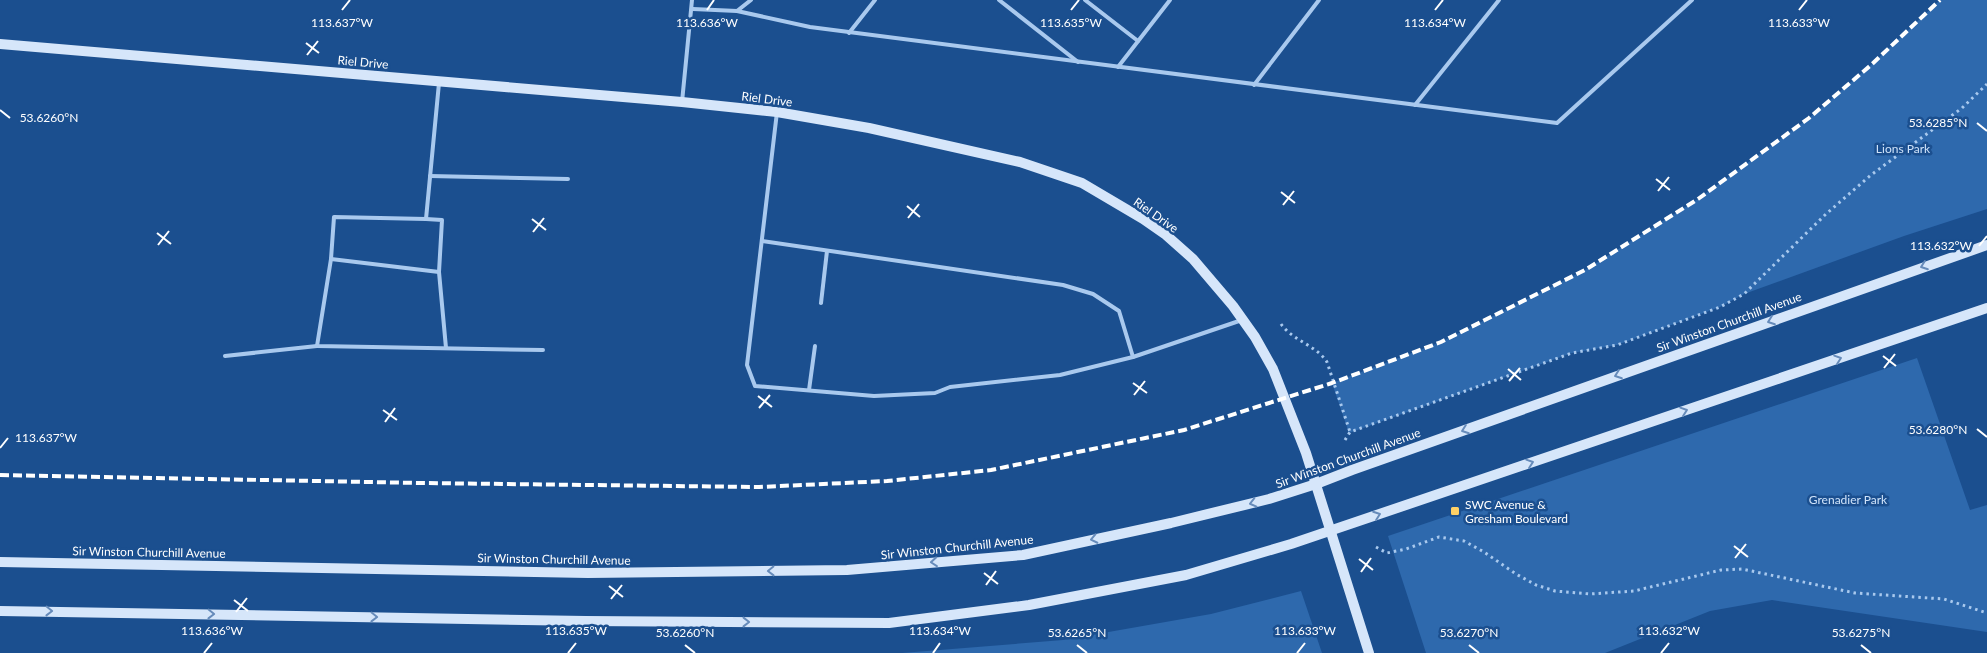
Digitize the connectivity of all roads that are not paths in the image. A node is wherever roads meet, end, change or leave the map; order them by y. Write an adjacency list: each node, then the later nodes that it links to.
1 (692, 0): 10 (lane)
2 (751, 0): 11 (lane)
3 (874, 0): 12 (lane)
4 (999, 0): 15 (lane)
5 (1085, 0): 13 (lane)
6 (1170, 0): 13 (lane)
7 (1319, 0): 18 (lane)
8 (1499, 0): 20 (lane)
9 (1692, 0): 20 (lane)
10 (693, 9): 11 (lane); 19 (lane)
11 (737, 11): 12 (lane)
12 (850, 32): 15 (lane)
13 (1138, 41): 16 (lane)
14 (0, 44): 17 (main road, Riel Drive)
15 (1079, 62): 16 (lane)
16 (1118, 67): 18 (lane)
17 (440, 81): 19 (main road, Riel Drive); 22 (lane)
18 (1254, 85): 20 (lane)
19 (682, 102): 21 (main road, Riel Drive)
20 (1415, 106)
21 (777, 112): 25 (lane); 32 (main road, Riel Drive)
22 (430, 176): 23 (lane); 24 (lane)
23 (568, 179)
24 (426, 219): 28 (lane); 29 (lane)
25 (762, 242): 27 (lane); 39 (lane)
26 (1987, 245): 40 (main road, Sir Winston Churchill Avenue, one-way to 40)
27 (827, 251): 30 (lane); 38 (lane)
28 (330, 259): 29 (lane); 33 (lane)
29 (438, 272): 35 (lane)
30 (821, 303)
31 (1987, 308): 41 (main road, one-way to 31)
32 (1242, 320): 38 (lane); 40 (main road, Riel Drive)
33 (317, 346): 35 (lane); 37 (lane)
34 (815, 346): 39 (lane)
35 (446, 348): 36 (lane)
36 (543, 350)
37 (225, 356)
38 (1132, 357): 39 (lane)
39 (809, 390)
40 (1316, 484): 41 (main road, Riel Drive); 42 (main road, Sir Winston Churchill Avenue, one-way to 42)
41 (1330, 530): 43 (main road, one-way to 41); 44 (main road, Riel Drive)
42 (0, 562)
43 (0, 610)
44 (1370, 653)

